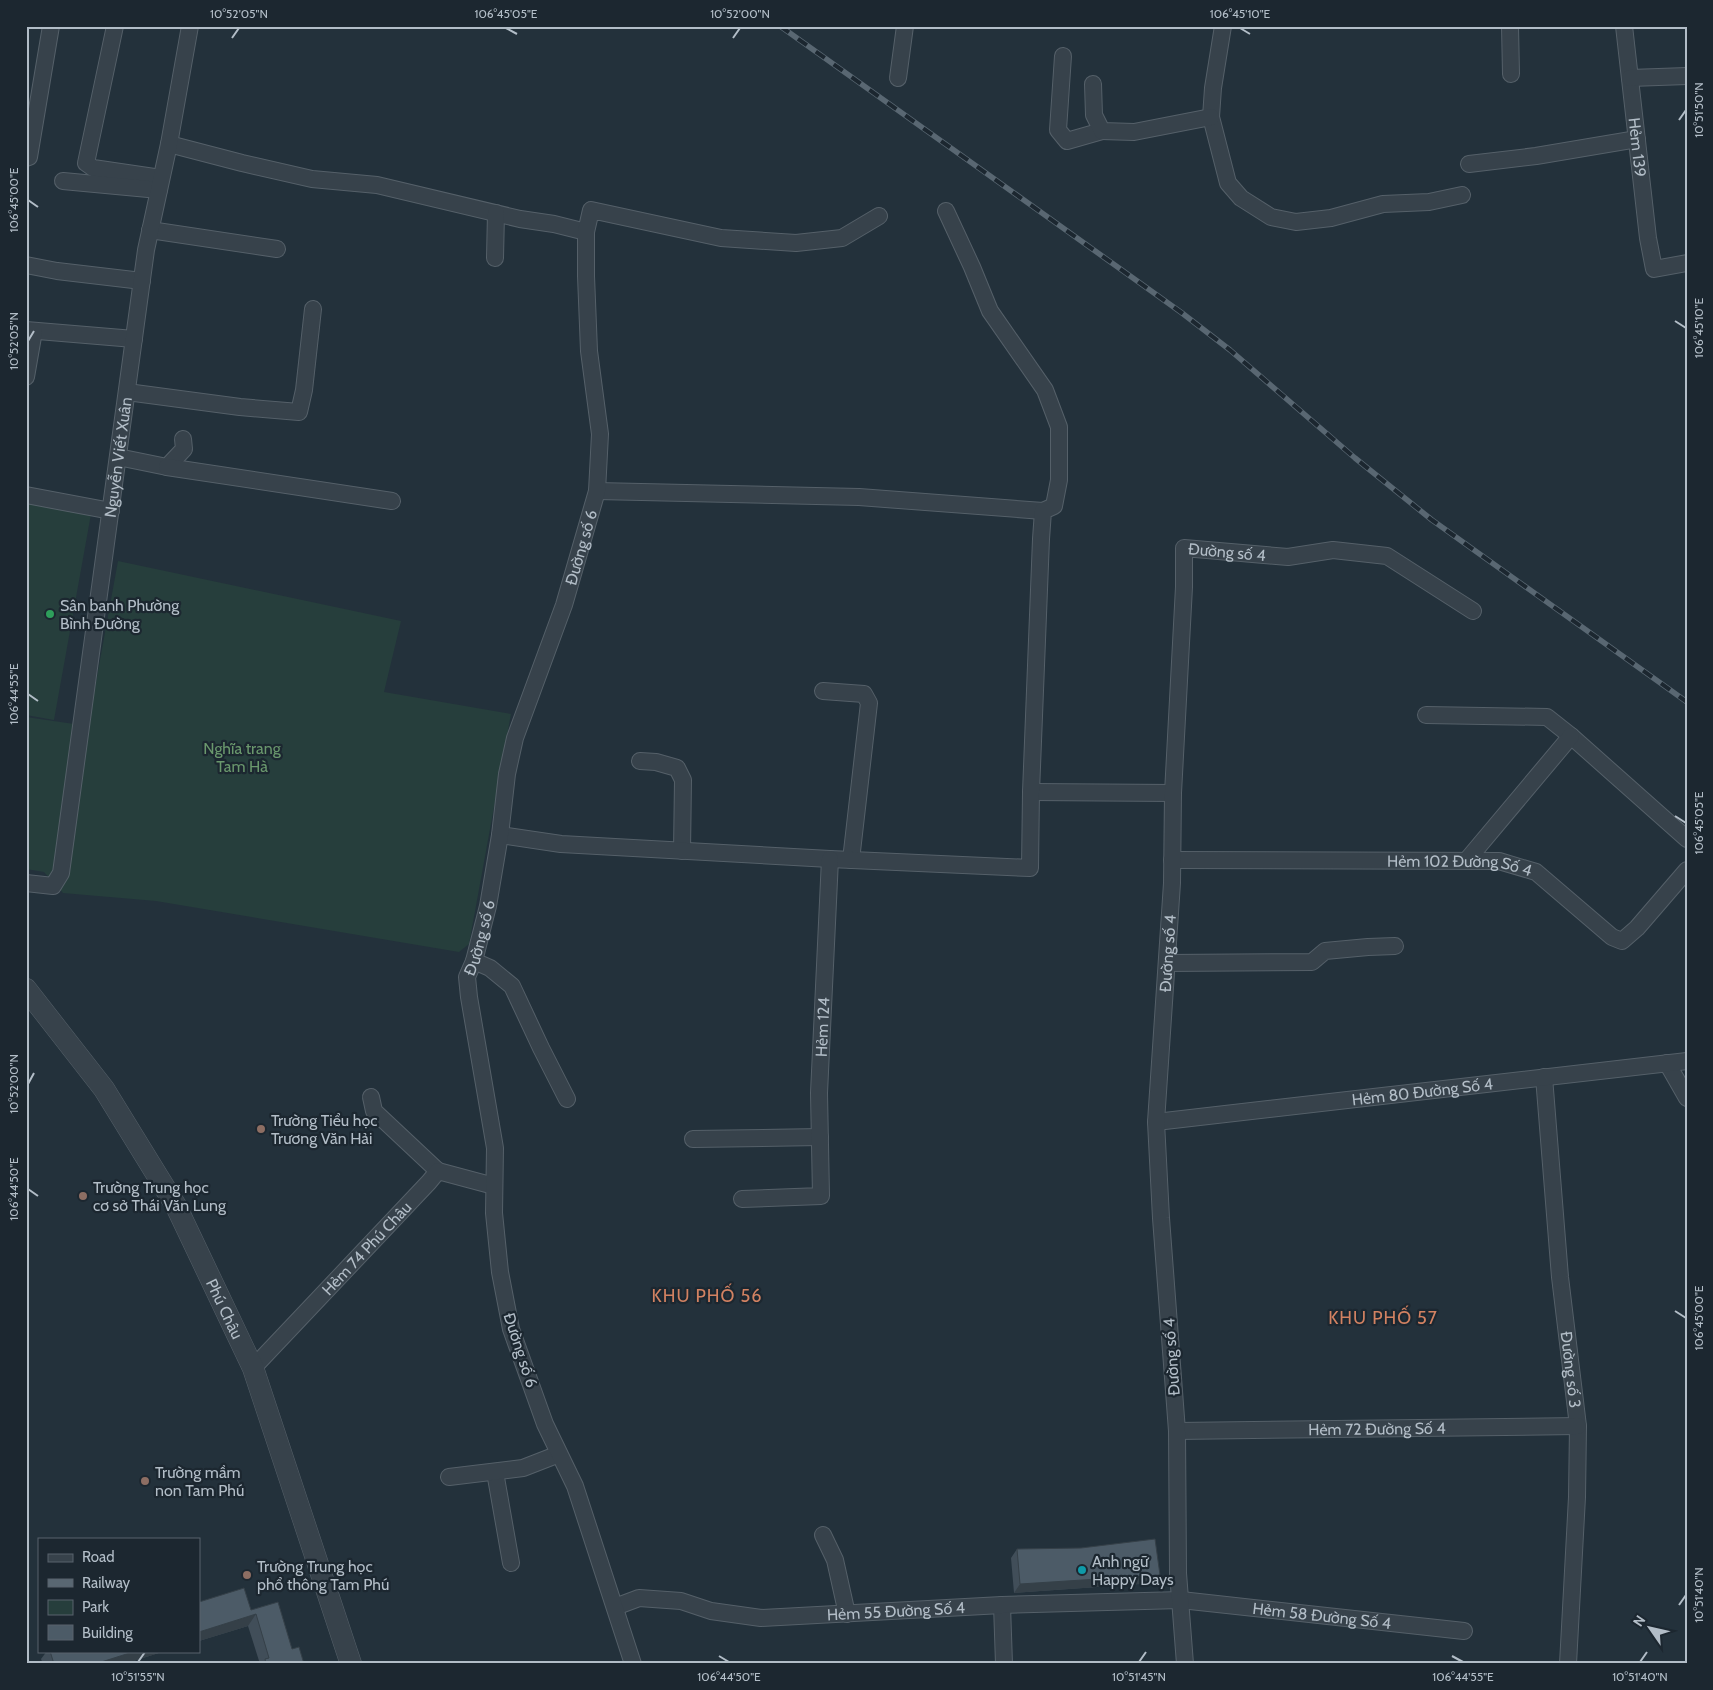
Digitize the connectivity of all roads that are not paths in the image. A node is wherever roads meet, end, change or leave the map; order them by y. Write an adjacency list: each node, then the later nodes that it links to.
1 (51, 26): 18 (street)
2 (115, 26): 21 (street)
3 (190, 26): 17 (street, Nguyễn Viết Xuân)
4 (905, 26): 11 (street)
5 (1223, 26): 14 (street)
6 (1510, 26): 9 (street)
7 (1624, 26): 12 (street, Hẻm 139)
8 (1063, 56): 15 (street)
9 (1511, 74)
10 (1687, 76): 12 (street)
11 (898, 78)
12 (1630, 78): 16 (street, Hẻm 139)
13 (1093, 84): 15 (street)
14 (1211, 117): 15 (street); 22 (street)
15 (1102, 131)
16 (1637, 139): 19 (street); 30 (street, Hẻm 139)
17 (169, 144): 21 (street, Nguyễn Viết Xuân); 24 (street)
18 (26, 158)
19 (1469, 164)
20 (63, 181): 21 (street)
21 (160, 184): 26 (street, Nguyễn Viết Xuân)
22 (1462, 194)
23 (946, 211): 45 (street)
24 (496, 213): 27 (street); 29 (street)
25 (879, 216): 27 (street)
26 (150, 230): 28 (street); 32 (street, Nguyễn Viết Xuân)
27 (586, 232): 41 (street, Đường số 6)
28 (277, 249)
29 (495, 258)
30 (1687, 263)
31 (26, 265): 32 (street)
32 (142, 281): 35 (street, Nguyễn Viết Xuân)
33 (313, 309): 37 (street)
34 (30, 331): 35 (street); 36 (street)
35 (134, 338): 37 (street, Nguyễn Viết Xuân)
36 (26, 377)
37 (127, 392): 39 (street, Nguyễn Viết Xuân)
38 (183, 439): 40 (street)
39 (118, 457): 40 (street); 44 (street, Nguyễn Viết Xuân)
40 (167, 467): 43 (street)
41 (597, 491): 45 (street); 53 (street, Đường số 6)
42 (26, 495): 44 (street)
43 (392, 501)
44 (111, 511): 61 (street, Nguyễn Viết Xuân)
45 (1043, 511): 51 (street)
46 (1472, 611): 52 (street, Đường số 4)
47 (823, 691): 57 (street)
48 (1426, 715): 49 (street)
49 (1571, 736): 54 (street); 59 (street)
50 (640, 761): 55 (street)
51 (1031, 792): 52 (street); 57 (street)
52 (1173, 793): 58 (street, Đường số 4)
53 (500, 835): 55 (street); 63 (street, Đường số 6)
54 (1687, 839)
55 (682, 851): 56 (street)
56 (830, 859): 57 (street); 73 (street, Hẻm 124)
57 (851, 860)
58 (1172, 860): 59 (street, Hẻm 102 Đường Số 4); 64 (street, Đường số 4)
59 (1467, 860): 60 (street, Hẻm 102 Đường Số 4)
60 (1687, 870)
61 (26, 882)
62 (1396, 946): 64 (street)
63 (474, 962): 71 (street); 76 (street, Đường số 6)
64 (1167, 963): 72 (street, Đường số 4)
65 (26, 990): 78 (street, Phú Châu)
66 (1687, 1061): 67 (street, Hẻm 80 Đường Số 4)
67 (1667, 1064): 68 (street, Hẻm 80 Đường Số 4); 70 (street)
68 (1544, 1077): 72 (street, Hẻm 80 Đường Số 4); 79 (street, Đường số 3)
69 (371, 1097): 75 (street)
70 (1687, 1098)
71 (567, 1099)
72 (1156, 1122): 80 (street, Đường số 4)
73 (820, 1137): 74 (street); 77 (street, Hẻm 124)
74 (693, 1139)
75 (438, 1171): 76 (street); 78 (street, Hẻm 74 Phú Châu)
76 (494, 1186): 81 (street, Đường số 6)
77 (742, 1200)
78 (253, 1368): 91 (street, Phú Châu)
79 (1578, 1426): 80 (street, Hẻm 72 Đường Số 4); 95 (street, Đường số 3)
80 (1177, 1430): 86 (street, Đường số 4)
81 (559, 1454): 82 (street); 88 (street, Đường số 6)
82 (494, 1472): 83 (street); 85 (street)
83 (448, 1477)
84 (823, 1535): 89 (street)
85 (510, 1563)
86 (1181, 1600): 87 (street, Hẻm 55 Đường Số 4); 90 (street, Hẻm 58 Đường Số 4); 94 (street, Đường số 4)
87 (1002, 1605): 89 (street, Hẻm 55 Đường Số 4); 93 (street)
88 (615, 1607): 89 (street, Hẻm 55 Đường Số 4); 92 (street, Đường số 6)
89 (847, 1614)
90 (1464, 1631)
91 (351, 1664)
92 (634, 1664)
93 (1004, 1664)
94 (1185, 1664)
95 (1568, 1664)

